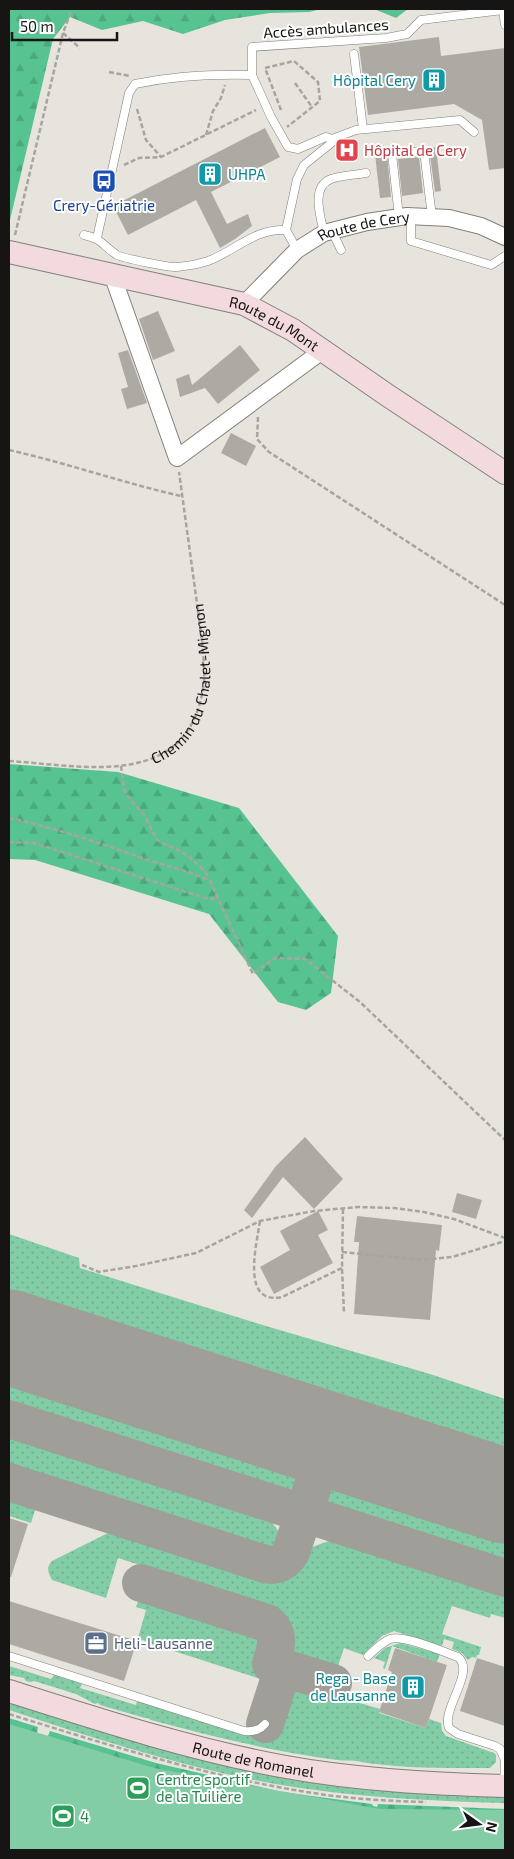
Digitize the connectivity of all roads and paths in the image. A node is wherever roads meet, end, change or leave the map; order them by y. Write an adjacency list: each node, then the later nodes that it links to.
1 (72, 9): 3 (path)
2 (505, 25): 7 (lane, Accès ambulances)
3 (62, 32): 4 (path); 30 (path)
4 (80, 48)
5 (354, 54): 15 (lane)
6 (226, 74): 7 (lane); 9 (lane); 17 (path)
7 (252, 74): 18 (lane)
8 (295, 83): 11 (path)
9 (135, 84): 20 (path); 21 (lane)
10 (260, 107): 17 (path)
11 (312, 107): 12 (path); 14 (path)
12 (281, 110)
13 (284, 119): 14 (path)
14 (288, 127): 18 (path)
15 (363, 129): 16 (lane); 19 (lane)
16 (474, 132)
17 (206, 135): 20 (path)
18 (280, 135): 19 (lane)
19 (332, 139): 25 (lane)
20 (161, 157): 21 (path)
21 (111, 170): 28 (lane)
22 (366, 173): 26 (lane)
23 (405, 217): 24 (street, Route de Cery); 24 (lane); 26 (street, Route de Cery); 33 (lane)
24 (432, 217): 29 (street, Route de Cery)
25 (286, 230): 28 (lane); 31 (lane)
26 (328, 232): 31 (street, Route de Cery); 32 (lane)
27 (84, 235): 28 (lane)
28 (97, 238)
29 (505, 238)
30 (11, 246): 34 (main road, Route du Mont)
31 (297, 250): 35 (street, Route de Cery)
32 (341, 250)
33 (505, 256)
34 (112, 274): 35 (main road, Route du Mont); 39 (street)
35 (244, 304): 36 (main road, Route du Mont)
36 (322, 351): 37 (street); 40 (main road, Route du Mont)
37 (268, 391): 39 (street); 42 (path)
38 (9, 450): 41 (path)
39 (177, 458): 41 (path, Chemin du Chalet-Mignon)
40 (505, 473)
41 (181, 496): 44 (path, Chemin du Chalet-Mignon)
42 (505, 605)
43 (9, 761): 44 (path, Chemin du Chalet-Mignon)
44 (121, 766): 47 (path)
45 (9, 818): 47 (path)
46 (9, 842): 48 (path)
47 (210, 881): 48 (path)
48 (216, 895): 49 (path)
49 (505, 1140)
50 (343, 1209): 51 (path); 52 (path); 53 (path)
51 (260, 1221): 54 (path); 55 (path)
52 (505, 1240): 53 (path)
53 (342, 1252): 55 (path)
54 (82, 1265)
55 (342, 1268): 56 (path)
56 (344, 1313)
57 (9, 1656): 60 (lane)
58 (368, 1656): 61 (lane)
59 (9, 1691): 62 (main road, Route de Romanel)
60 (265, 1724)
61 (505, 1757): 62 (lane)
62 (505, 1786)

